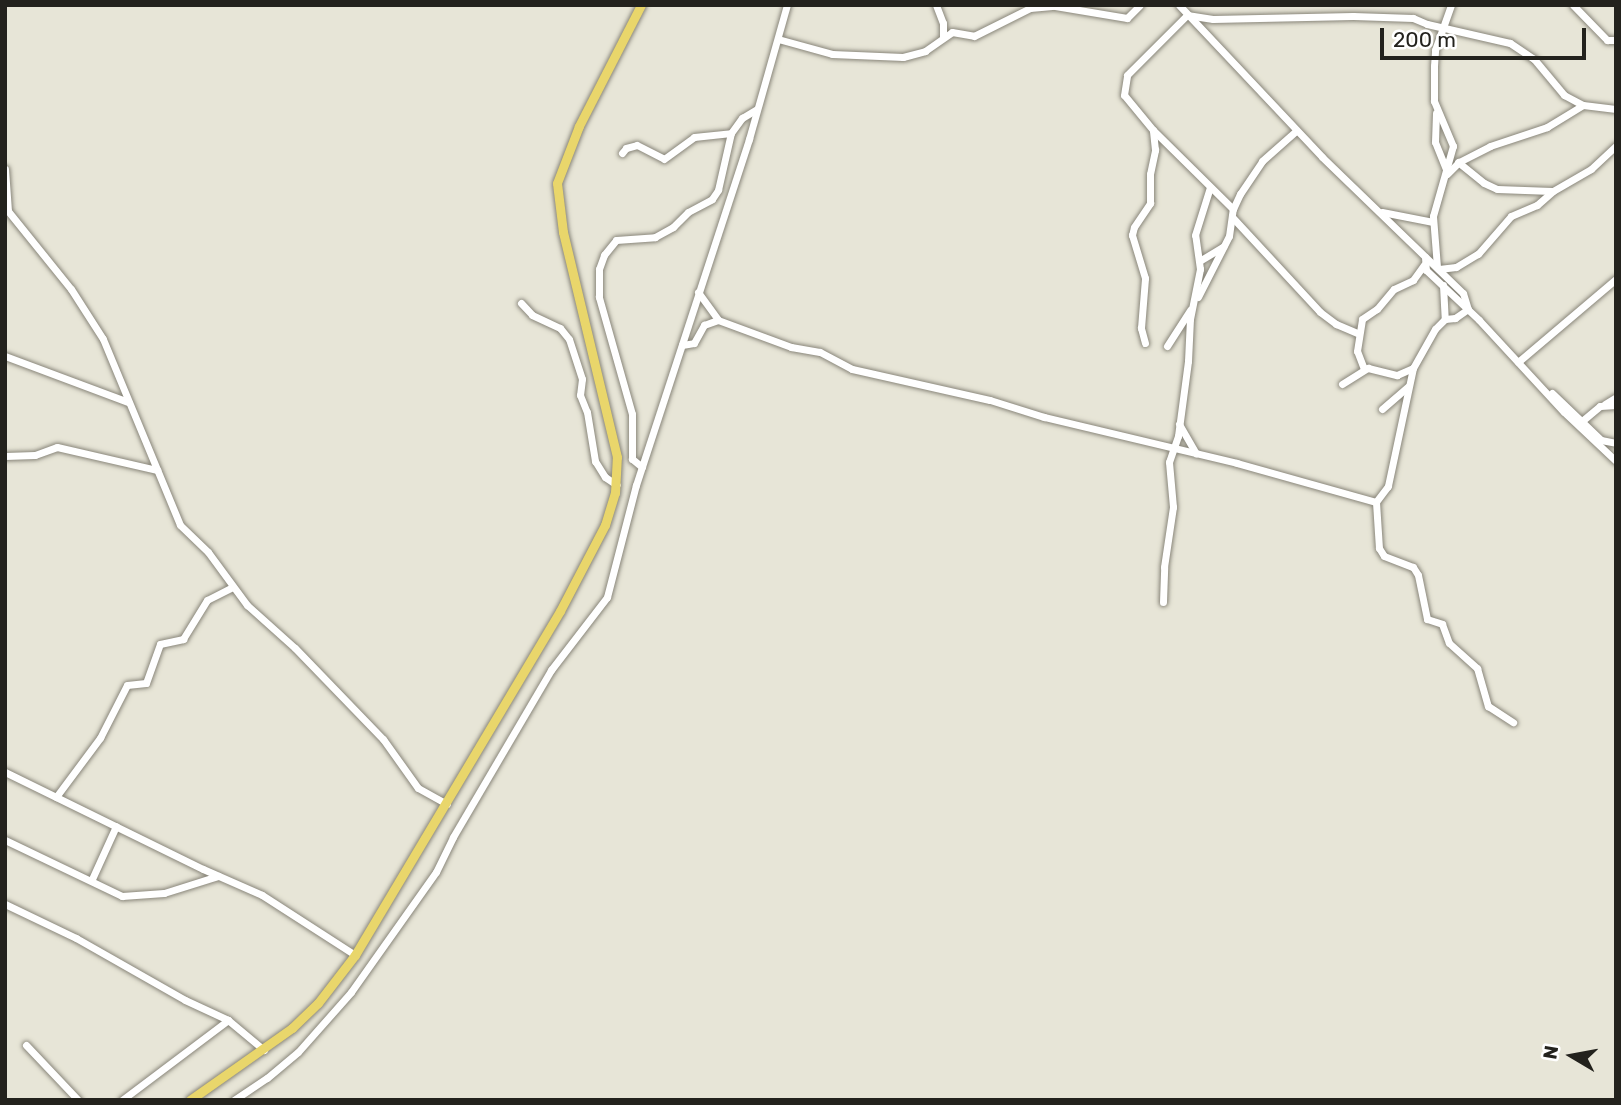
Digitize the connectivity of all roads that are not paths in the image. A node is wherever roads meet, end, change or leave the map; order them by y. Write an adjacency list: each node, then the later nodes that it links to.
1 (641, 5): 70 (main road)
2 (787, 5): 11 (street)
3 (936, 5): 10 (street)
4 (1140, 5): 10 (street)
5 (1179, 5): 8 (street)
6 (1451, 5): 9 (street)
7 (1573, 5): 12 (street)
8 (1188, 15): 9 (street); 17 (street); 18 (street)
9 (1443, 27): 13 (street); 16 (street)
10 (943, 37): 11 (street)
11 (778, 39): 14 (street)
12 (1616, 40)
13 (1583, 105): 15 (street); 22 (street)
14 (758, 108): 19 (street); 39 (street)
15 (1616, 109)
16 (1436, 110): 22 (street); 24 (street)
17 (1153, 130): 26 (street); 46 (street)
18 (1296, 131): 28 (street); 29 (street)
19 (731, 133): 21 (street); 68 (street)
20 (1616, 146): 27 (street)
21 (622, 153)
22 (1455, 160): 24 (street); 25 (street); 27 (street)
23 (5, 169): 57 (street)
24 (1446, 169): 25 (street)
25 (1442, 180): 31 (street)
26 (1210, 187): 28 (street); 33 (street)
27 (1553, 191): 35 (street)
28 (1233, 209): 30 (street)
29 (1380, 212): 31 (street); 34 (street)
30 (1233, 218): 32 (street); 45 (street)
31 (1433, 222): 36 (street)
32 (1224, 247): 33 (street); 41 (street)
33 (1201, 260): 41 (street)
34 (1425, 261): 36 (street); 38 (street); 45 (street)
35 (1456, 267): 36 (street); 38 (street)
36 (1438, 268): 38 (street)
37 (1616, 278): 50 (street)
38 (1446, 283): 42 (street); 44 (street)
39 (698, 292): 43 (street); 47 (street)
40 (521, 303): 70 (street)
41 (1192, 307): 48 (street); 62 (street)
42 (1468, 309): 44 (street); 50 (street)
43 (718, 320): 47 (street); 64 (street)
44 (1445, 320): 51 (street)
45 (1357, 333): 52 (street)
46 (1145, 343)
47 (682, 345): 68 (street)
48 (1167, 346)
49 (5, 356): 57 (street)
50 (1518, 362): 53 (street)
51 (1413, 368): 52 (street); 55 (street)
52 (1364, 369): 54 (street)
53 (1538, 383): 61 (street); 67 (street)
54 (1342, 384)
55 (1409, 386): 60 (street); 71 (street)
56 (1616, 397): 58 (street)
57 (128, 402): 69 (street)
58 (1605, 404): 59 (street); 61 (street)
59 (1616, 405)
60 (1382, 410)
61 (1582, 421): 63 (street)
62 (1179, 423): 64 (street); 65 (street)
63 (1616, 443)
64 (1172, 450): 65 (street); 73 (street)
65 (1196, 454): 71 (street)
66 (5, 456): 69 (street)
67 (1616, 461)
68 (642, 467): 90 (street)
69 (157, 470): 72 (street)
70 (617, 485): 77 (main road)
71 (1376, 502): 74 (street)
72 (232, 587): 76 (street); 77 (street)
73 (1163, 602)
74 (1513, 722)
75 (6, 774): 76 (street)
76 (56, 797): 78 (street)
77 (447, 804): 83 (main road)
78 (116, 826): 80 (street); 81 (street)
79 (5, 840): 81 (street)
80 (219, 876): 81 (street); 83 (street)
81 (92, 879)
82 (5, 904): 84 (street)
83 (355, 955): 86 (main road)
84 (228, 1020): 86 (street); 88 (street)
85 (26, 1045): 87 (street)
86 (264, 1050): 89 (main road)
87 (78, 1100)
88 (122, 1100)
89 (190, 1100)
90 (234, 1100)

